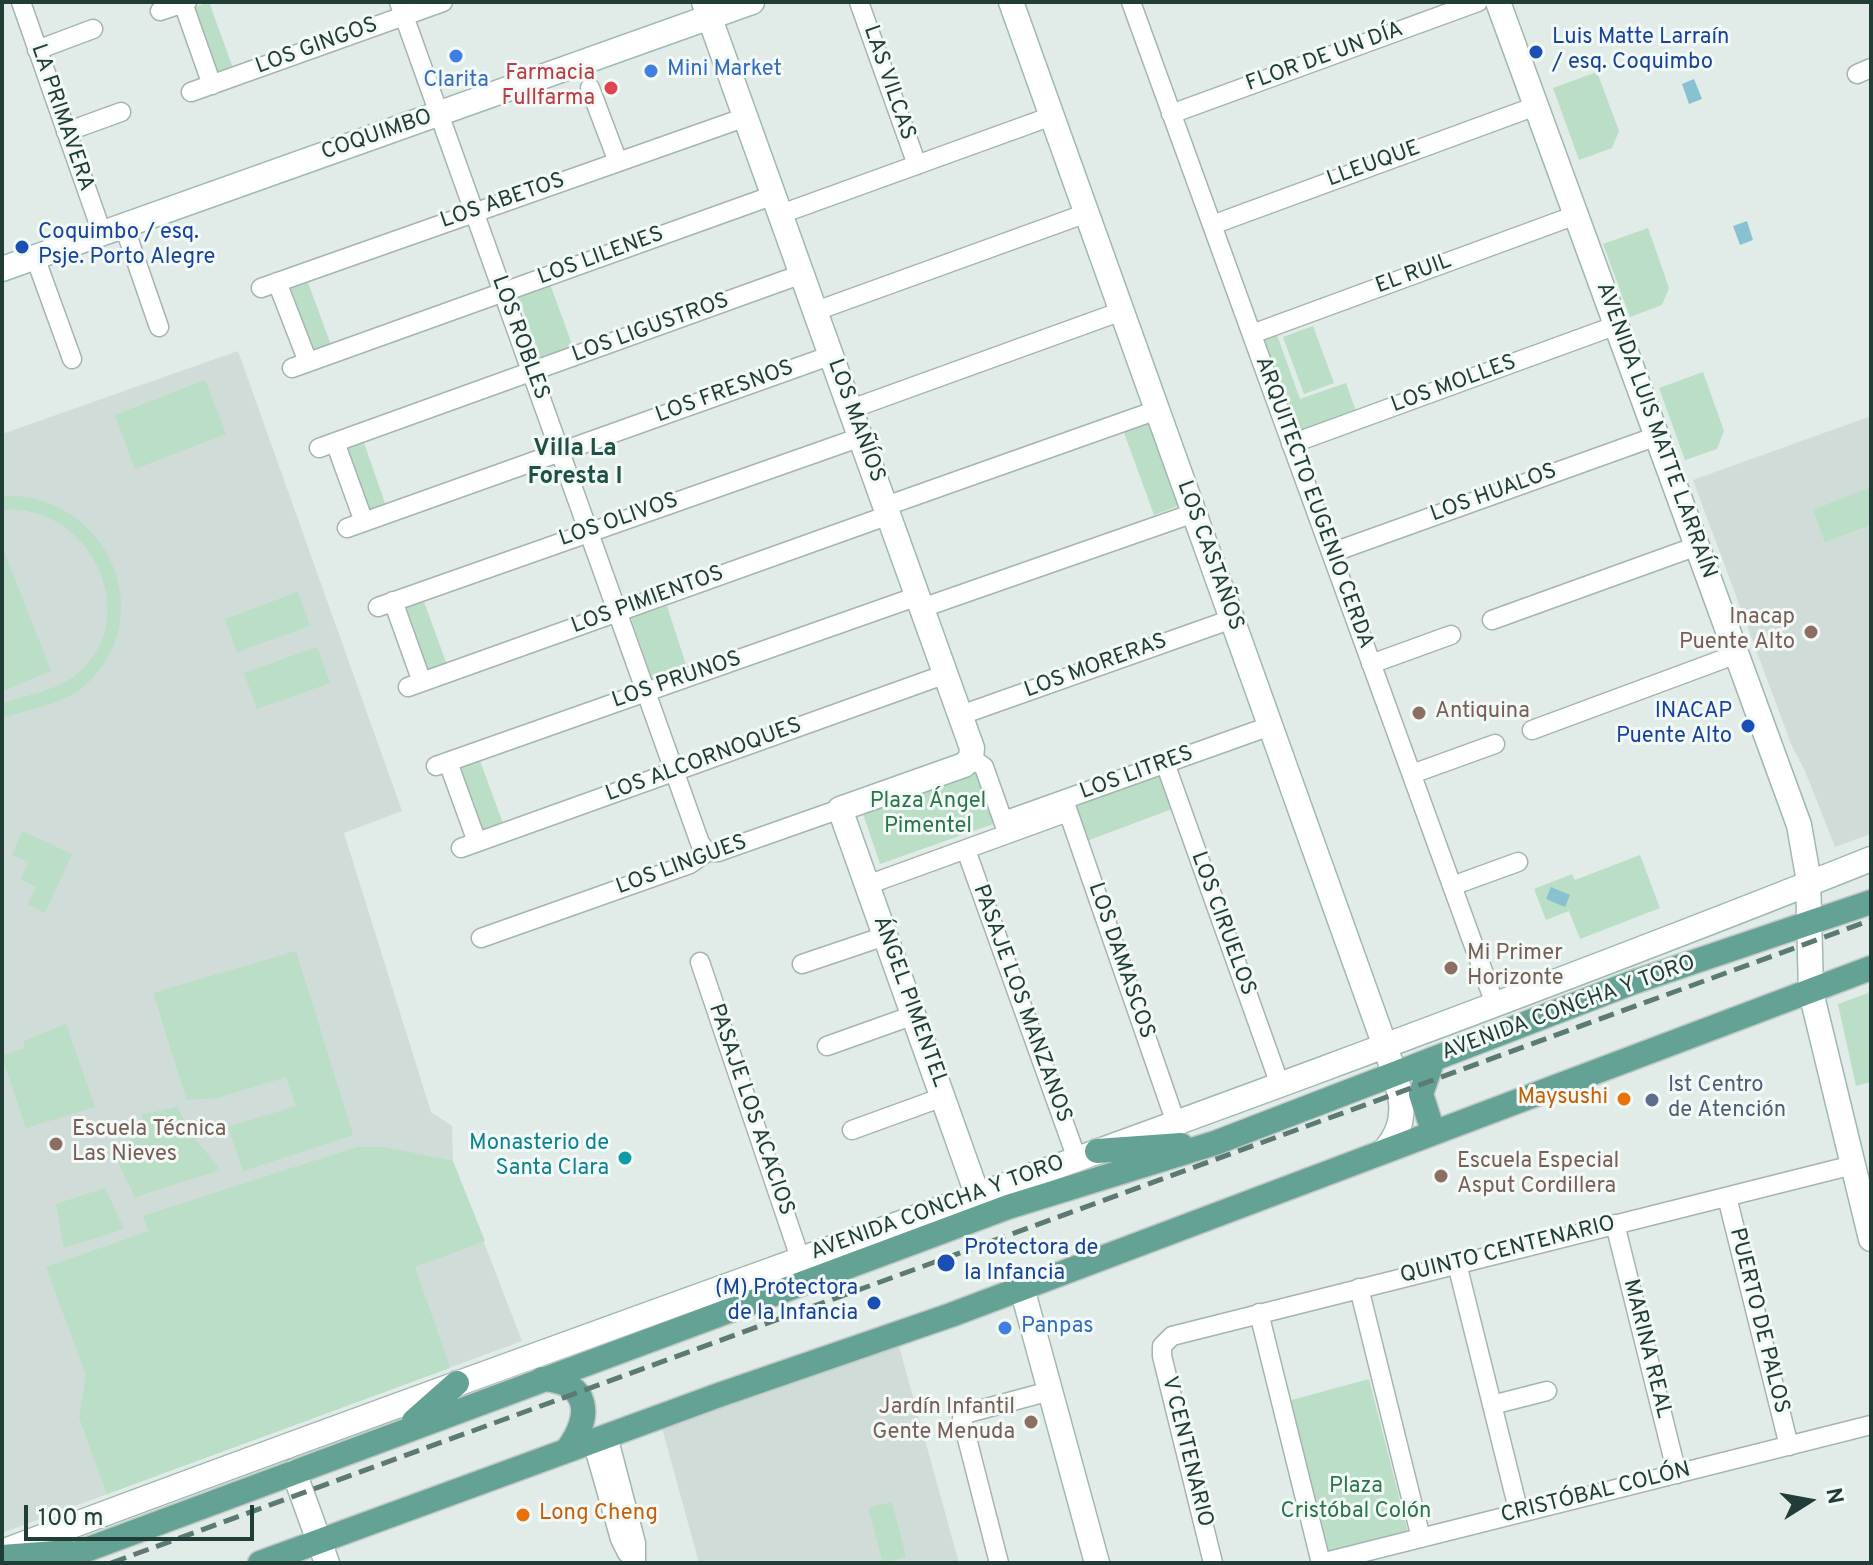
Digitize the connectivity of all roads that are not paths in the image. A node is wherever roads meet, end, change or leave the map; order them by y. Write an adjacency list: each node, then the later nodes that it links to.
1 (21, 2): 14 (street, LA PRIMAVERA)
2 (443, 2): 10 (street, LOS GINGOS)
3 (752, 2): 11 (street, COQUIMBO)
4 (859, 2): 26 (street, LAS VILCAS)
5 (1011, 2): 22 (street, LOS CASTAÑOS)
6 (1131, 2): 21 (street, ARQUITECTO EUGENIO CERDA)
7 (1478, 2): 21 (street, FLOR DE UN DÍA)
8 (1498, 2): 18 (street, AVENIDA LUIS MATTE LARRAÍN)
9 (185, 3): 12 (street); 15 (street)
10 (401, 9): 15 (street, LOS GINGOS); 20 (street, LOS ROBLES)
11 (707, 10): 20 (street, COQUIMBO); 23 (street, LOS MAÑÍOS)
12 (160, 11)
13 (93, 29): 14 (street)
14 (37, 50): 24 (street, LA PRIMAVERA)
15 (212, 85): 17 (street, LOS GINGOS)
16 (590, 88): 25 (street)
17 (191, 92)
18 (1536, 106): 30 (street, AVENIDA LUIS MATTE LARRAÍN); 31 (street, LLEUQUE)
19 (121, 112): 24 (street)
20 (439, 114): 28 (street, LOS ROBLES); 32 (street, COQUIMBO)
21 (1171, 114): 31 (street, ARQUITECTO EUGENIO CERDA)
22 (1052, 116): 26 (street, LOS LILENES); 29 (street, LOS CASTAÑOS)
23 (746, 117): 25 (street, LOS ABETOS); 27 (street, LOS MAÑÍOS)
24 (66, 132): 32 (street, LA PRIMAVERA)
25 (618, 162): 28 (street, LOS ABETOS)
26 (917, 165): 27 (street, LOS LILENES)
27 (777, 204): 35 (street, LOS MAÑÍOS); 36 (street, LOS LILENES)
28 (474, 213): 36 (street, LOS ROBLES); 44 (street, LOS ABETOS)
29 (1087, 213): 37 (street); 38 (street, LOS CASTAÑOS)
30 (1576, 215): 39 (street, AVENIDA LUIS MATTE LARRAÍN); 41 (street, EL RUIL)
31 (1212, 225): 41 (street, ARQUITECTO EUGENIO CERDA)
32 (113, 230): 33 (street, COQUIMBO); 40 (street, LA PRIMAVERA)
33 (35, 257): 34 (street, COQUIMBO); 43 (street)
34 (2, 269)
35 (802, 274): 37 (street, LOS MAÑÍOS); 45 (street, LOS LIGUSTROS)
36 (502, 292): 44 (street, LOS LILENES); 45 (street, LOS ROBLES)
37 (816, 311): 42 (street, LOS MAÑÍOS)
38 (1122, 311): 46 (street); 47 (street, LOS CASTAÑOS)
39 (1617, 325): 48 (street, AVENIDA LUIS MATTE LARRAÍN); 50 (street, LOS MOLLES)
40 (159, 327)
41 (1252, 334): 50 (street, ARQUITECTO EUGENIO CERDA)
42 (832, 355): 46 (street, LOS MAÑÍOS); 51 (street, LOS FRESNOS)
43 (72, 359)
44 (300, 365)
45 (531, 372): 51 (street, LOS ROBLES); 54 (street, LOS LIGUSTROS)
46 (851, 409): 49 (street, LOS MAÑÍOS)
47 (1157, 410): 52 (street, LOS PIMIENTOS); 53 (street, LOS CASTAÑOS)
48 (1657, 436): 56 (street, AVENIDA LUIS MATTE LARRAÍN); 57 (street, LOS HUALOS)
49 (861, 437): 52 (street, LOS MAÑÍOS); 55 (street, LOS OLIVOS)
50 (1291, 444): 57 (street, ARQUITECTO EUGENIO CERDA)
51 (560, 453): 54 (street, LOS FRESNOS); 55 (street, LOS ROBLES)
52 (887, 510): 58 (street, LOS MAÑÍOS); 59 (street, LOS PIMIENTOS)
53 (1194, 513): 58 (street, LOS PRUNOS); 60 (street, LOS CASTAÑOS)
54 (356, 525)
55 (588, 532): 59 (street, LOS ROBLES); 66 (street, LOS OLIVOS)
56 (1697, 546): 61 (street); 63 (street, AVENIDA LUIS MATTE LARRAÍN)
57 (1331, 553): 64 (street, ARQUITECTO EUGENIO CERDA)
58 (920, 602): 65 (street, LOS MAÑÍOS); 67 (street, LOS PRUNOS)
59 (617, 612): 66 (street, LOS PIMIENTOS); 67 (street, LOS ROBLES)
60 (1232, 619): 68 (street, LOS MORERAS); 69 (street, LOS CASTAÑOS)
61 (1492, 620)
62 (1451, 635): 64 (street)
63 (1737, 654): 70 (street); 84 (street, AVENIDA LUIS MATTE LARRAÍN)
64 (1371, 664): 75 (street, ARQUITECTO EUGENIO CERDA)
65 (946, 674): 68 (street, LOS MAÑÍOS); 74 (street, LOS ALCORNOQUES)
66 (415, 684)
67 (646, 692): 74 (street, LOS ROBLES); 79 (street, LOS PRUNOS)
68 (961, 715): 72 (street, LOS MAÑÍOS)
69 (1270, 726): 73 (street, LOS LITRES); 98 (street, LOS CASTAÑOS)
70 (1532, 730)
71 (1495, 744): 75 (street)
72 (971, 758): 77 (street, LOS LINGUES); 78 (street, LOS MAÑÍOS)
73 (1165, 763): 76 (street, LOS LITRES); 101 (street, LOS CIRUELOS)
74 (674, 771): 79 (street, LOS ALCORNOQUES); 81 (street, LOS ROBLES)
75 (1412, 774): 86 (street, ARQUITECTO EUGENIO CERDA)
76 (1066, 806): 78 (street, LOS LITRES); 105 (street, LOS DAMASCOS)
77 (840, 809): 81 (street, LOS LINGUES); 85 (street, ÁNGEL PIMENTEL)
78 (1006, 828): 80 (street, LOS LITRES)
79 (469, 845)
80 (966, 850): 85 (street, LOS LITRES); 110 (street, PASAJE LOS MANZANOS)
81 (707, 852): 90 (street, LOS LINGUES)
82 (1871, 859): 84 (street, AVENIDA CONCHA Y TORO)
83 (1518, 862): 86 (street)
84 (1808, 884): 88 (street, AVENIDA LUIS MATTE LARRAÍN); 95 (street, AVENIDA CONCHA Y TORO)
85 (867, 885): 89 (street, ÁNGEL PIMENTEL)
86 (1452, 886): 95 (street, ARQUITECTO EUGENIO CERDA)
87 (1871, 902): 88 (main road, AVENIDA CONCHA Y TORO)
88 (1808, 925): 94 (street, AVENIDA LUIS MATTE LARRAÍN); 99 (main road, AVENIDA CONCHA Y TORO)
89 (885, 936): 92 (street); 96 (street, ÁNGEL PIMENTEL)
90 (481, 938)
91 (700, 962): 117 (street, PASAJE LOS ACACIOS)
92 (802, 964)
93 (1871, 968): 94 (main road)
94 (1811, 992): 106 (main road); 111 (street, AVENIDA LUIS MATTE LARRAÍN)
95 (1495, 1004): 98 (street, AVENIDA CONCHA Y TORO)
96 (914, 1015): 97 (street); 102 (street, ÁNGEL PIMENTEL)
97 (827, 1046)
98 (1385, 1046): 100 (street, LOS CASTAÑOS); 101 (street, AVENIDA CONCHA Y TORO)
99 (1433, 1059): 100 (main road, AVENIDA CONCHA Y TORO); 104 (main road)
100 (1394, 1074): 103 (street, LOS CASTAÑOS); 108 (main road, AVENIDA CONCHA Y TORO)
101 (1280, 1085): 105 (street, AVENIDA CONCHA Y TORO)
102 (943, 1097): 107 (street); 113 (street, ÁNGEL PIMENTEL)
103 (1404, 1110): 104 (street); 109 (street)
104 (1429, 1119): 106 (street)
105 (1176, 1123): 110 (street, AVENIDA CONCHA Y TORO)
106 (1455, 1123): 109 (main road)
107 (852, 1130)
108 (1215, 1143): 110 (main road); 123 (main road, AVENIDA CONCHA Y TORO)
109 (1385, 1150): 119 (main road)
110 (1087, 1155): 113 (street, AVENIDA CONCHA Y TORO)
111 (1853, 1165): 112 (street, AVENIDA LUIS MATTE LARRAÍN); 114 (street, QUINTO CENTENARIO)
112 (1866, 1193): 116 (street, AVENIDA LUIS MATTE LARRAÍN)
113 (977, 1194): 117 (street, AVENIDA CONCHA Y TORO)
114 (1727, 1197): 115 (street, QUINTO CENTENARIO); 131 (street, PUERTO DE PALOS)
115 (1615, 1224): 118 (street, QUINTO CENTENARIO); 134 (street, MARINA REAL)
116 (1871, 1239)
117 (800, 1258): 124 (street, AVENIDA CONCHA Y TORO)
118 (1457, 1264): 120 (street, QUINTO CENTENARIO); 127 (street)
119 (1022, 1288): 125 (street); 130 (main road)
120 (1359, 1288): 121 (street, QUINTO CENTENARIO); 136 (street)
121 (1259, 1313): 122 (street, QUINTO CENTENARIO); 146 (street)
122 (1165, 1342): 145 (street, V CENTENARIO)
123 (542, 1379): 129 (main road, AVENIDA CONCHA Y TORO); 132 (main road)
124 (457, 1383): 129 (main road); 139 (street, AVENIDA CONCHA Y TORO)
125 (1050, 1391): 143 (street); 144 (street)
126 (1547, 1391): 127 (street)
127 (1492, 1405): 135 (street)
128 (1871, 1425): 131 (street, CRISTÓBAL COLÓN)
129 (399, 1433): 133 (main road, AVENIDA CONCHA Y TORO)
130 (600, 1438): 132 (main road); 140 (street)
131 (1789, 1446): 134 (street, CRISTÓBAL COLÓN)
132 (567, 1450): 138 (main road)
133 (294, 1472): 137 (main road, AVENIDA CONCHA Y TORO); 138 (street)
134 (1677, 1474): 135 (street, CRISTÓBAL COLÓN)
135 (1519, 1513): 136 (street, CRISTÓBAL COLÓN)
136 (1421, 1538): 146 (street, CRISTÓBAL COLÓN)
137 (82, 1551): 139 (main road); 141 (main road, AVENIDA CONCHA Y TORO)
138 (323, 1552): 142 (main road)
139 (2, 1554)
140 (631, 1562)
141 (51, 1563)
142 (260, 1563)
143 (999, 1563)
144 (1097, 1563)
145 (1213, 1563)
146 (1321, 1563)

